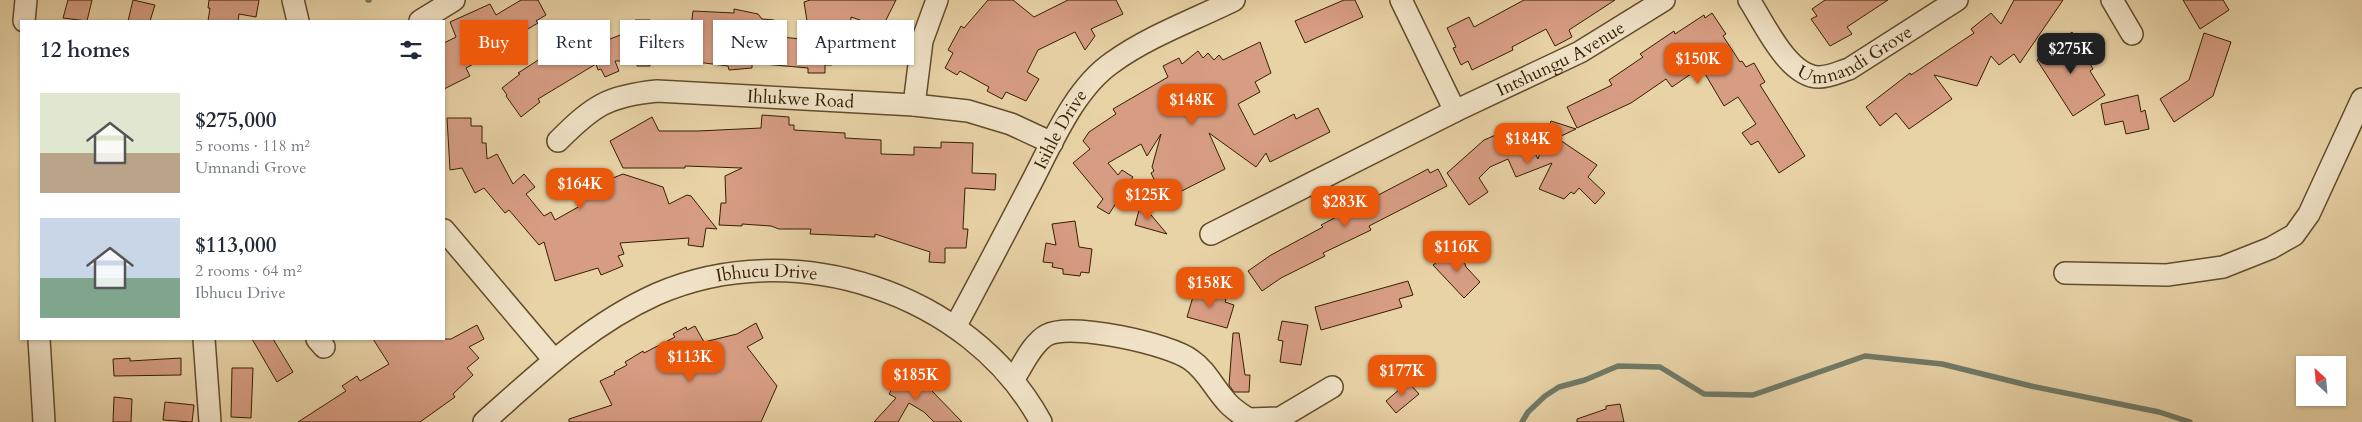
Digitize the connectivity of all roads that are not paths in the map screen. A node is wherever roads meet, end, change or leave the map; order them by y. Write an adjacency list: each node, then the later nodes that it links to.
1 (26, 0): 11 (street)
2 (293, 0): 12 (street)
3 (454, 0): 13 (street)
4 (937, 0): 16 (street)
5 (1234, 0): 19 (street, Isihle Drive)
6 (1401, 0): 17 (street)
7 (1664, 0): 17 (street, Intshungu Avenue)
8 (1749, 0): 9 (street, Umnandi Grove)
9 (1957, 0)
10 (2112, 0): 14 (street)
11 (24, 20)
12 (298, 20)
13 (422, 20)
14 (2132, 34)
15 (2362, 99): 22 (street)
16 (914, 105): 18 (street, Ihlukwe Road); 19 (street, Ihlukwe Road)
17 (1455, 111): 21 (street, Intshungu Avenue)
18 (558, 141)
19 (1052, 143): 23 (street, Isihle Drive)
20 (445, 231): 26 (street)
21 (1211, 234)
22 (2065, 273)
23 (956, 327): 26 (street, Ibhucu Drive); 27 (street, Ibhucu Drive)
24 (39, 340): 30 (street)
25 (204, 340): 31 (street)
26 (554, 360): 32 (street, Ibhucu Drive)
27 (1013, 380): 29 (street); 33 (street, Ibhucu Drive)
28 (1332, 387): 29 (street)
29 (1251, 421)
30 (44, 422)
31 (210, 422)
32 (484, 422)
33 (1041, 422)

